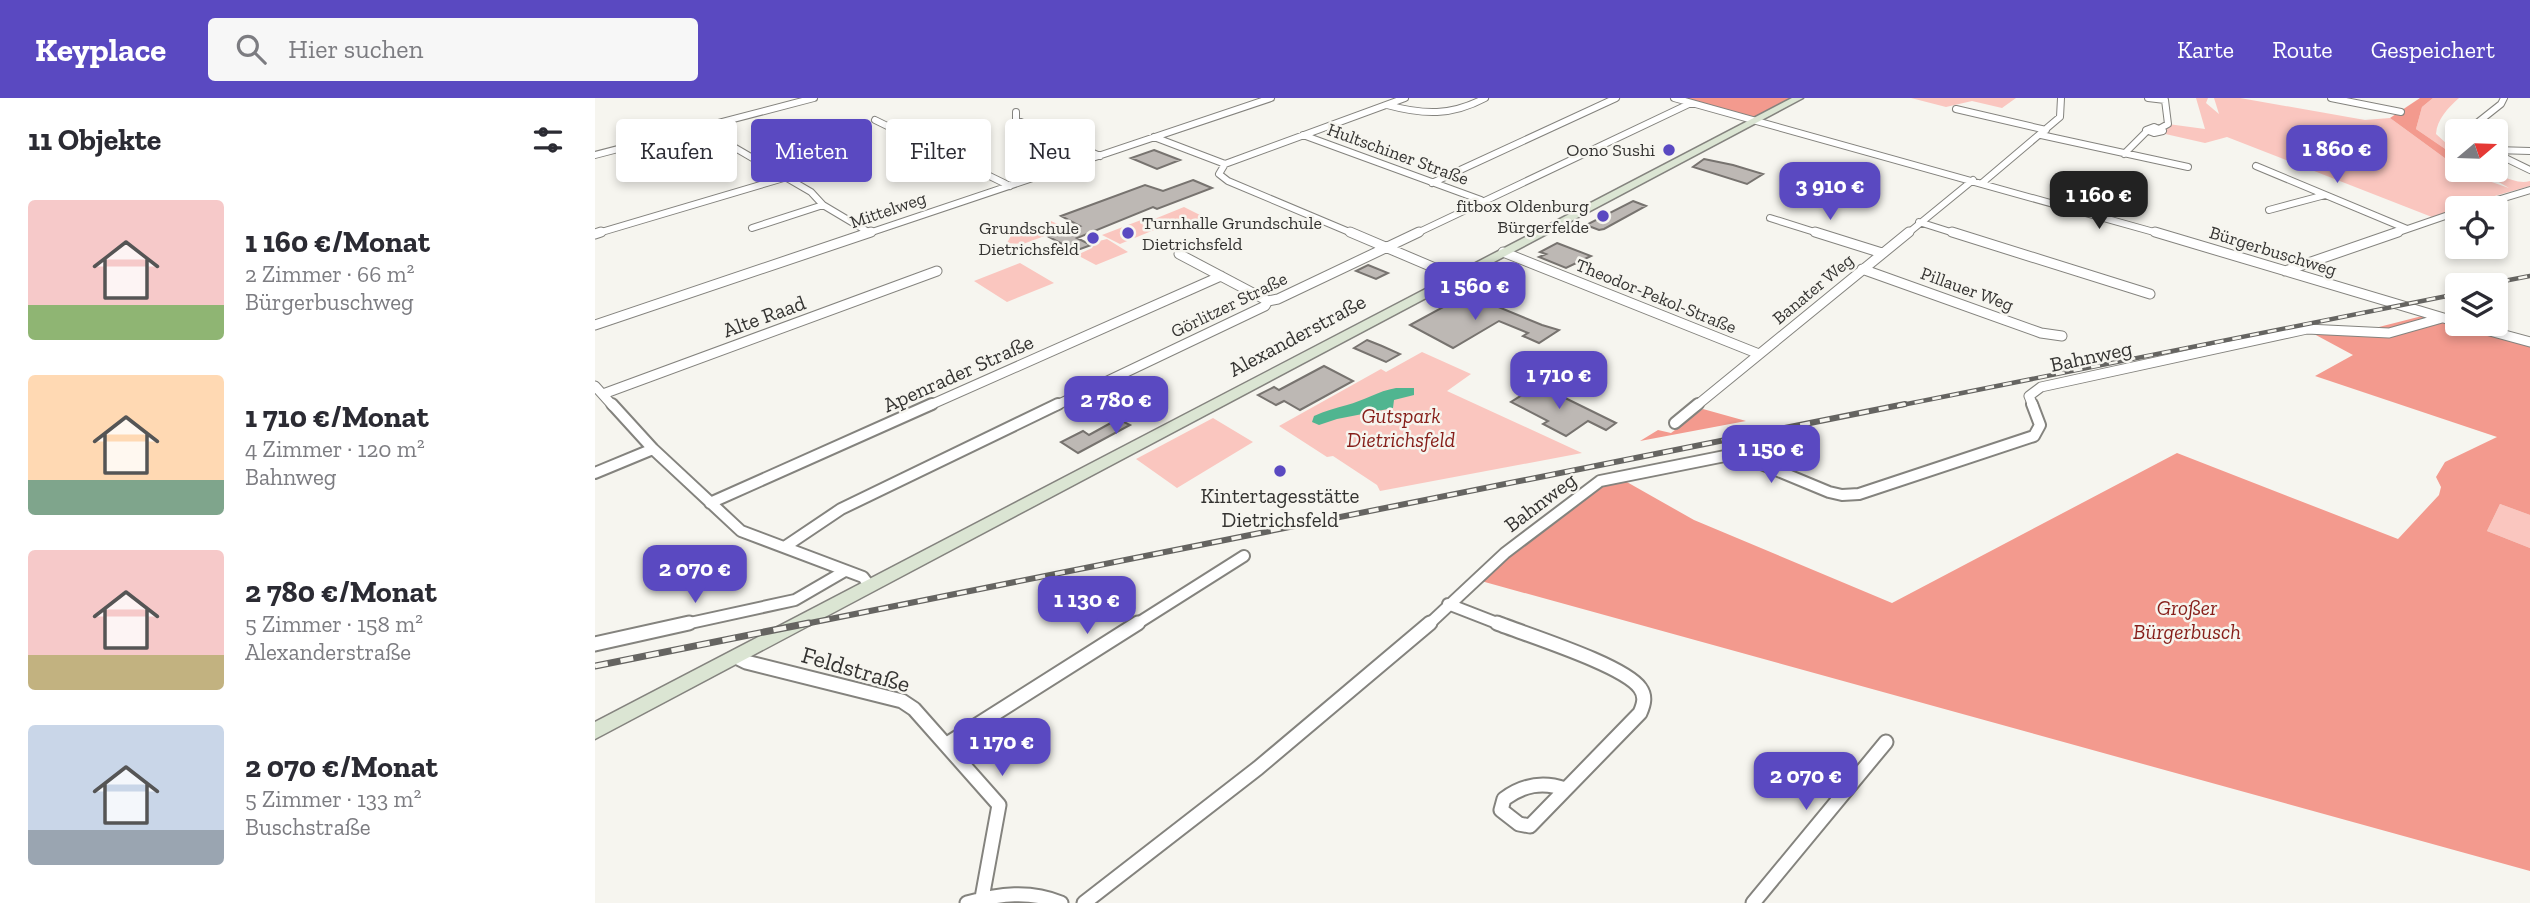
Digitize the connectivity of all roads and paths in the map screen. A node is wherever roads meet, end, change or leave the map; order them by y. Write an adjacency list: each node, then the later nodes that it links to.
1 (814, 98): 18 (street)
2 (1271, 98): 24 (street, Mittelweg)
3 (1405, 98): 14 (street)
4 (1485, 98): 14 (street)
5 (1616, 98): 39 (street)
6 (1674, 98): 13 (street, Bürgerbuschweg)
7 (1799, 98): 21 (main road, Alexanderstraße)
8 (2061, 98): 22 (street)
9 (2148, 98): 28 (street)
10 (2331, 98): 12 (street)
11 (2504, 98): 19 (street)
12 (2354, 100): 17 (street)
13 (1691, 103): 21 (street, Bürgerbuschweg); 45 (street, Görlitzer Straße)
14 (1386, 105): 23 (street)
15 (1957, 109): 22 (street)
16 (1016, 112): 30 (street)
17 (2401, 112)
18 (735, 119)
19 (2482, 119)
20 (875, 120): 41 (street)
21 (1756, 120): 36 (street, Bürgerbuschweg); 56 (main road, Alexanderstraße)
22 (2044, 133): 28 (street); 40 (street)
23 (1304, 135): 32 (street); 39 (street, Hultschiner Straße)
24 (1154, 137): 30 (street, Mittelweg); 32 (street)
25 (616, 150): 29 (street)
26 (2508, 152): 27 (street)
27 (2530, 153)
28 (2123, 154): 34 (street)
29 (595, 155)
30 (1100, 156): 41 (street, Mittelweg)
31 (2508, 159): 35 (street)
32 (1226, 164): 55 (street)
33 (2256, 166): 43 (street)
34 (2188, 167)
35 (2530, 170)
36 (1973, 180): 40 (street, Bürgerbuschweg); 50 (street, Banater Weg)
37 (770, 182): 54 (street)
38 (795, 182): 46 (street)
39 (1432, 183): 45 (street, Hultschiner Straße)
40 (1982, 183): 61 (street, Bürgerbuschweg)
41 (1010, 186): 53 (street, Mittelweg)
42 (2530, 190): 44 (street)
43 (2325, 195): 47 (street); 52 (street)
44 (2508, 197)
45 (1481, 201): 55 (street, Görlitzer Straße)
46 (823, 205): 51 (street); 53 (street)
47 (2270, 210)
48 (2445, 216): 52 (street)
49 (1770, 218): 57 (street)
50 (1919, 222): 57 (street, Banater Weg); 64 (street)
51 (752, 228)
52 (2407, 229): 61 (street)
53 (870, 233): 68 (street, Mittelweg)
54 (595, 234)
55 (1388, 247): 63 (street); 65 (street, Görlitzer Straße)
56 (1503, 252): 63 (main road, Alexanderstraße); 72 (street, Theodor-Pekol-Straße)
57 (1882, 253): 59 (street, Banater Weg)
58 (1179, 254): 62 (street)
59 (1862, 268): 69 (street, Pillauer Weg); 72 (street, Banater Weg)
60 (937, 271): 73 (street, Alte Raad)
61 (2285, 271): 66 (street, Bürgerbuschweg)
62 (1221, 276): 65 (street); 77 (street, Apenrader Straße)
63 (1456, 277): 81 (main road, Alexanderstraße)
64 (2150, 294)
65 (1268, 301): 78 (street, Görlitzer Straße)
66 (2442, 318): 67 (street, Bürgerbuschweg); 82 (street, Bahnweg)
67 (2445, 319)
68 (595, 325)
69 (2062, 336)
70 (2508, 336): 71 (street)
71 (2530, 342)
72 (1759, 354): 74 (street, Banater Weg)
73 (599, 390): 75 (street)
74 (1675, 423)
75 (653, 449): 76 (street); 77 (street)
76 (595, 472)
77 (711, 503): 78 (street)
78 (786, 547): 80 (street)
79 (1244, 556): 87 (street)
80 (845, 571): 81 (street); 83 (street)
81 (869, 585): 84 (main road, Alexanderstraße)
82 (1448, 604): 88 (street); 91 (street, Bahnweg)
83 (595, 644)
84 (736, 657): 85 (main road, Alexanderstraße); 87 (street, Feldstraße)
85 (595, 731)
86 (1887, 742): 92 (street)
87 (947, 744): 89 (street, Feldstraße)
88 (1565, 789)
89 (974, 901): 90 (street, Feldstraße)
90 (1061, 903)
91 (1084, 903)
92 (1753, 903)

